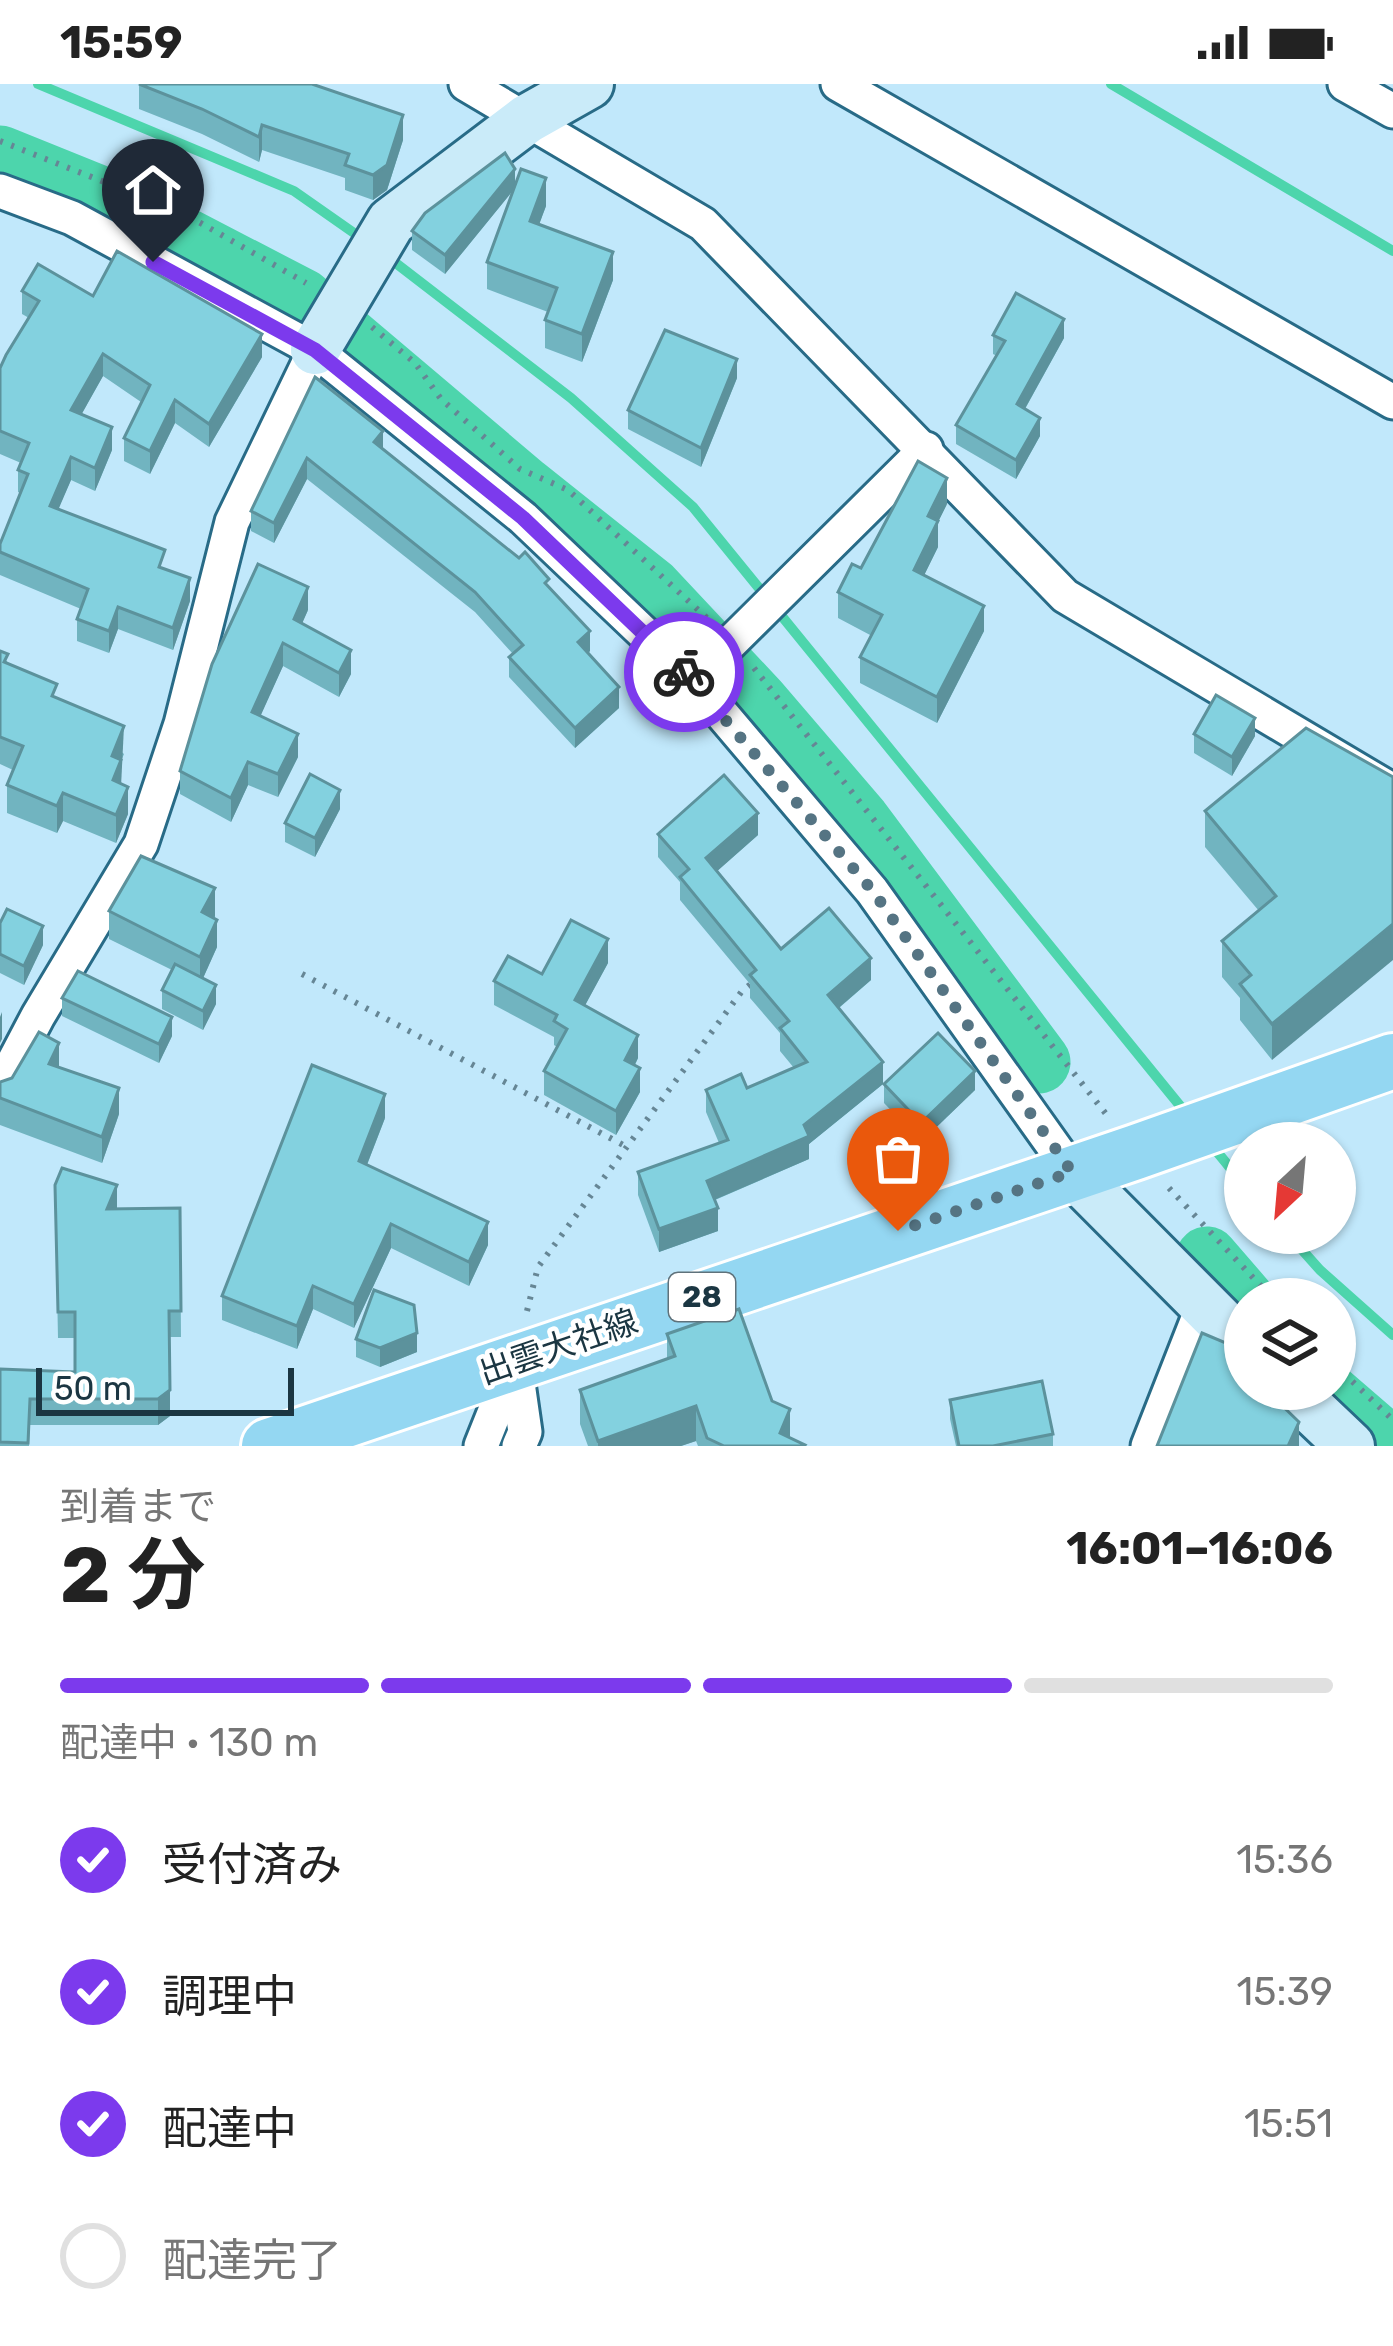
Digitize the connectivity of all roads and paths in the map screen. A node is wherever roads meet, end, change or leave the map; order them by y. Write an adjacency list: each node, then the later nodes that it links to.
1 (466, 84): 6 (street)
2 (589, 84): 6 (street)
3 (838, 84): 9 (street)
4 (1345, 84): 5 (street)
5 (1393, 111)
6 (526, 119): 8 (street); 10 (street)
7 (0, 191): 8 (street)
8 (315, 350): 11 (street); 16 (street)
9 (1393, 402)
10 (926, 449): 11 (street); 12 (street)
11 (693, 680): 18 (street)
12 (1393, 791)
13 (302, 974): 17 (path)
14 (760, 976): 17 (path)
15 (1393, 1061): 18 (main road, 出雲大社線 / 28)
16 (0, 1088)
17 (627, 1147): 21 (path)
18 (1072, 1172): 19 (street); 21 (main road, 出雲大社線 / 28)
19 (1203, 1306): 20 (street); 28 (street)
20 (1224, 1326)
21 (515, 1361): 25 (main road, 出雲大社線 / 28); 26 (street); 27 (street)
22 (1356, 1385): 24 (path)
23 (1312, 1410): 29 (street)
24 (1393, 1420)
25 (269, 1446)
26 (481, 1446)
27 (519, 1446)
28 (1148, 1446)
29 (1350, 1446)

